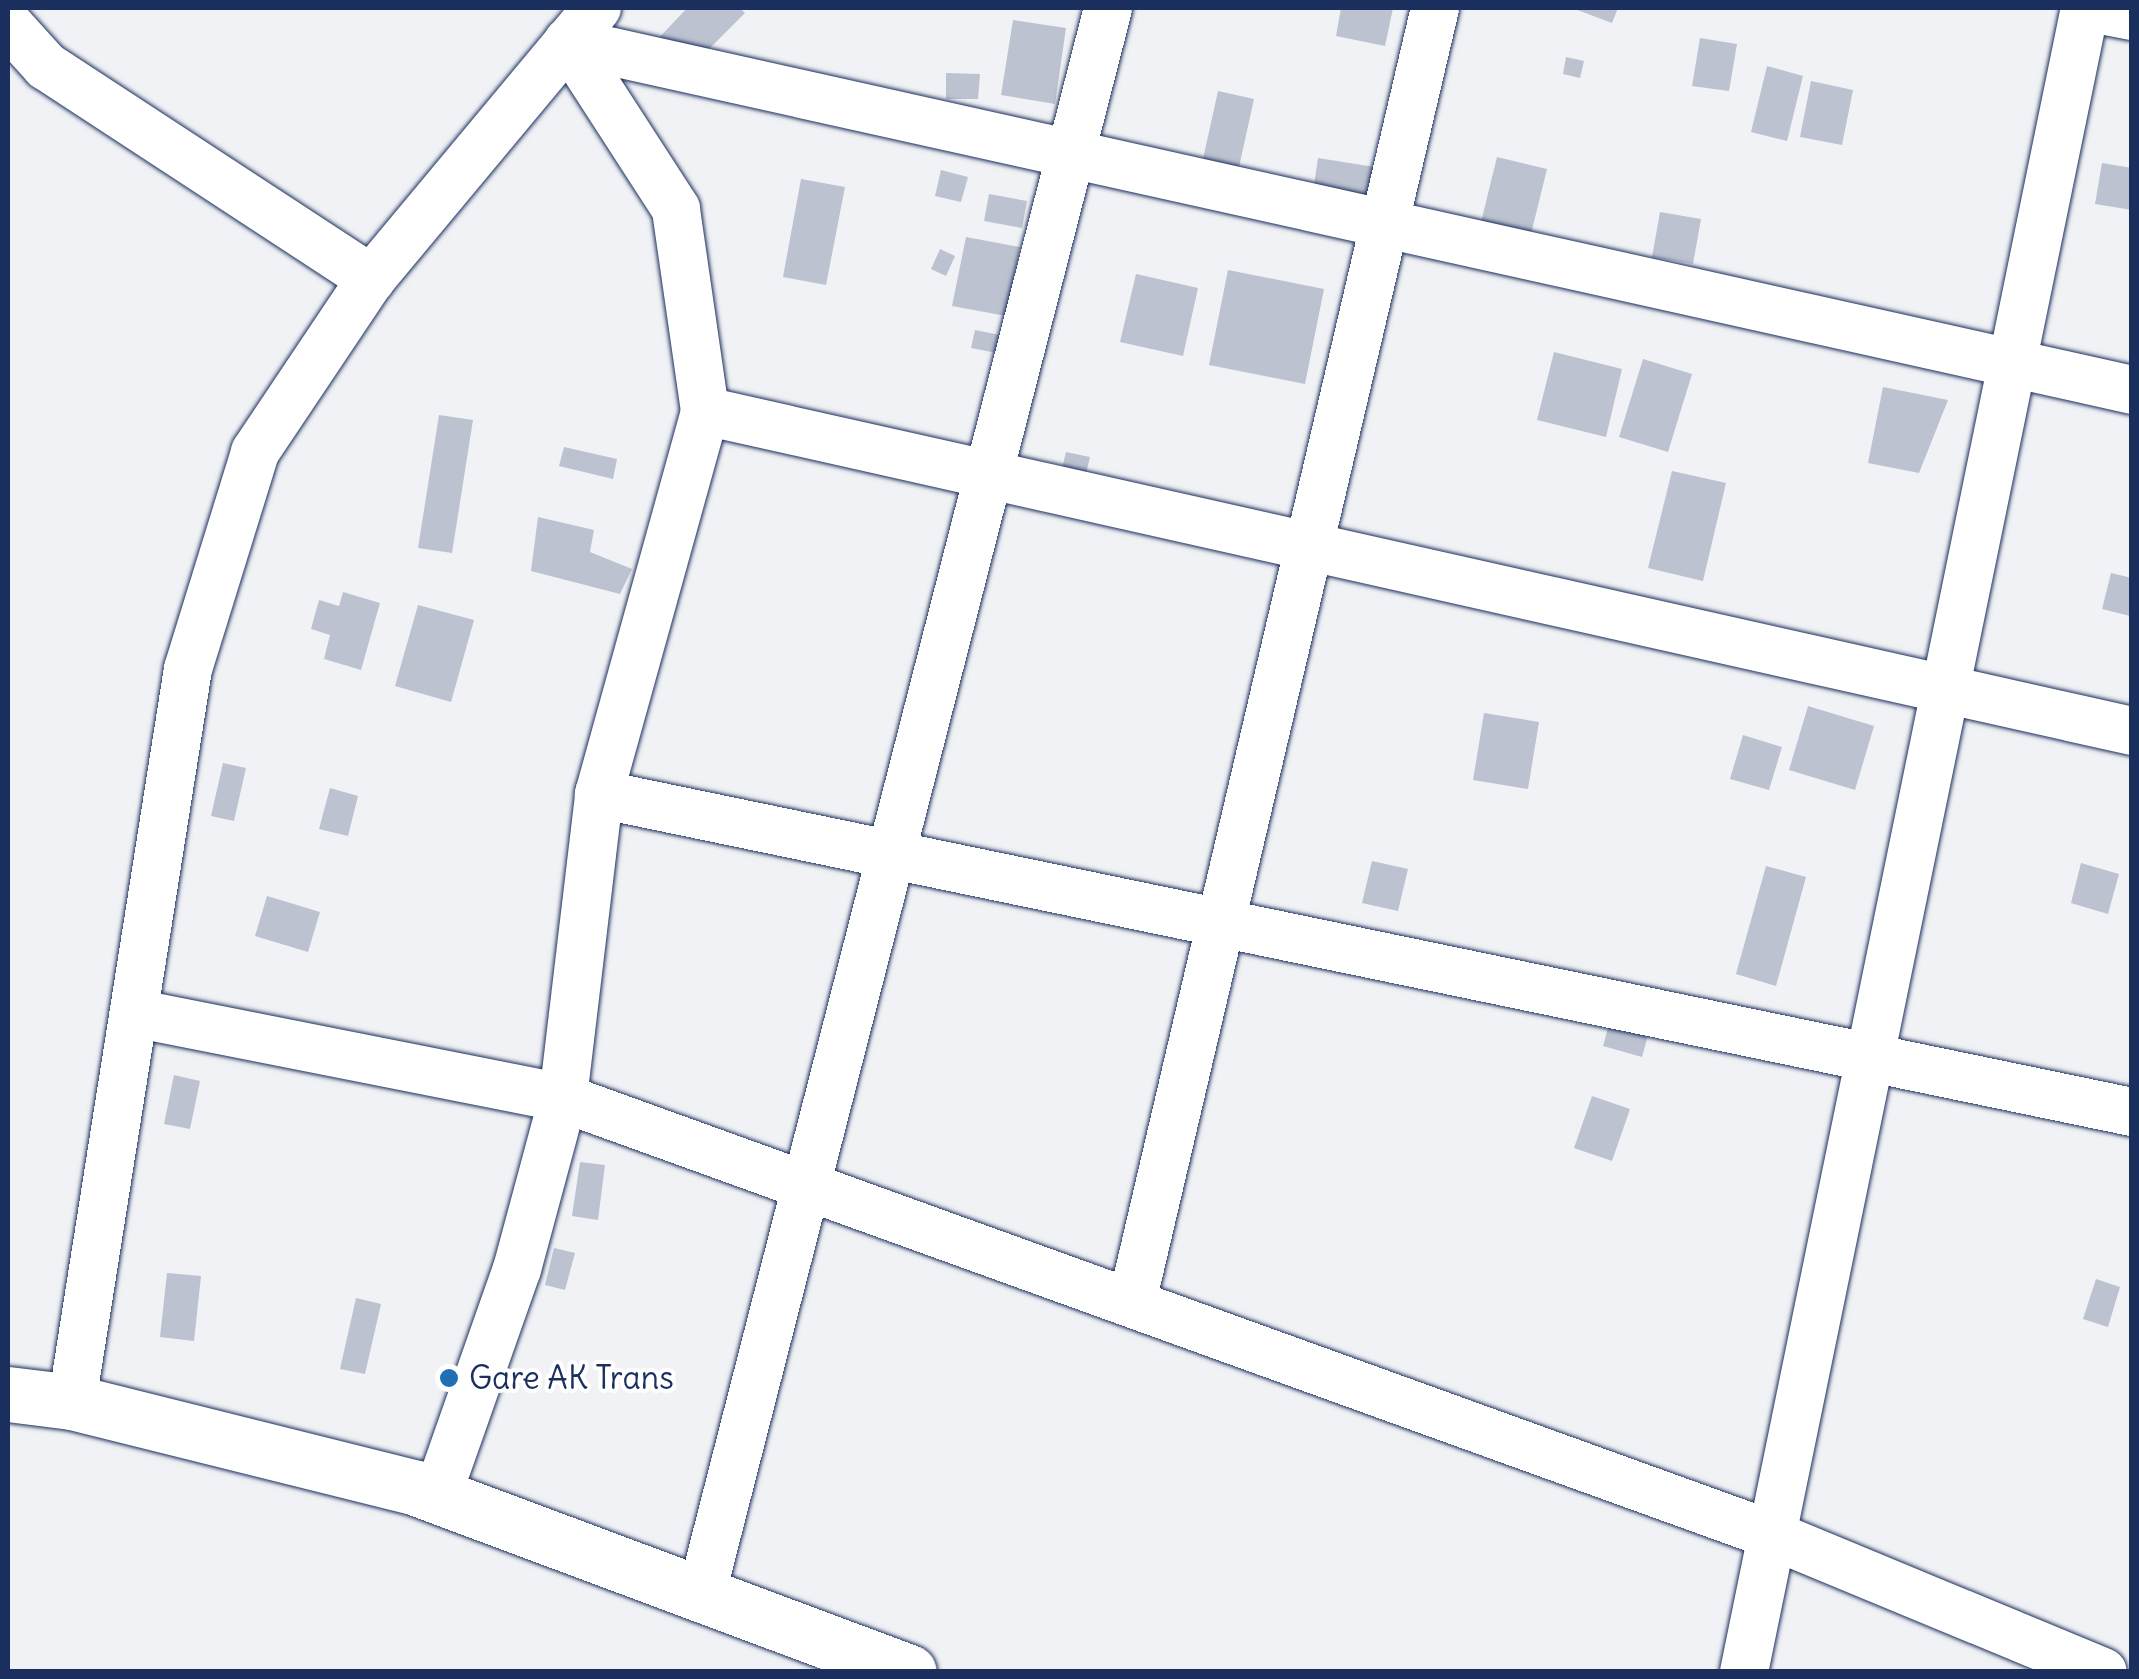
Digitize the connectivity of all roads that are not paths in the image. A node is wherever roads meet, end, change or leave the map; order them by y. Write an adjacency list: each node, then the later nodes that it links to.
1 (1108, 8): 8 (street)
2 (1436, 8): 9 (street)
3 (2088, 8): 4 (street); 11 (street)
4 (2132, 16)
5 (8, 24): 7 (street)
6 (582, 25): 8 (street); 10 (street); 13 (street)
7 (27, 65): 10 (street)
8 (1070, 154): 9 (street); 14 (street)
9 (1384, 224): 11 (street); 15 (street)
10 (371, 279): 21 (street)
11 (2010, 363): 12 (street); 16 (street)
12 (2132, 390)
13 (705, 412): 14 (street); 18 (street)
14 (988, 475): 15 (street); 19 (street)
15 (1309, 546): 16 (street); 20 (street)
16 (1944, 689): 17 (street); 22 (street)
17 (2132, 730)
18 (599, 794): 19 (street); 23 (street)
19 (890, 855): 20 (street); 25 (street)
20 (1220, 923): 22 (street); 26 (street)
21 (134, 1013): 23 (street); 28 (street)
22 (1869, 1058): 24 (street); 30 (street)
23 (563, 1098): 25 (street); 29 (street)
24 (2132, 1112)
25 (806, 1185): 26 (street); 31 (street)
26 (1132, 1302): 30 (street)
27 (8, 1394): 28 (main road)
28 (72, 1402): 29 (main road)
29 (437, 1496): 31 (main road)
30 (1772, 1536): 33 (street); 34 (street)
31 (702, 1592): 32 (main road)
32 (909, 1672)
33 (1744, 1672)
34 (2103, 1672)

